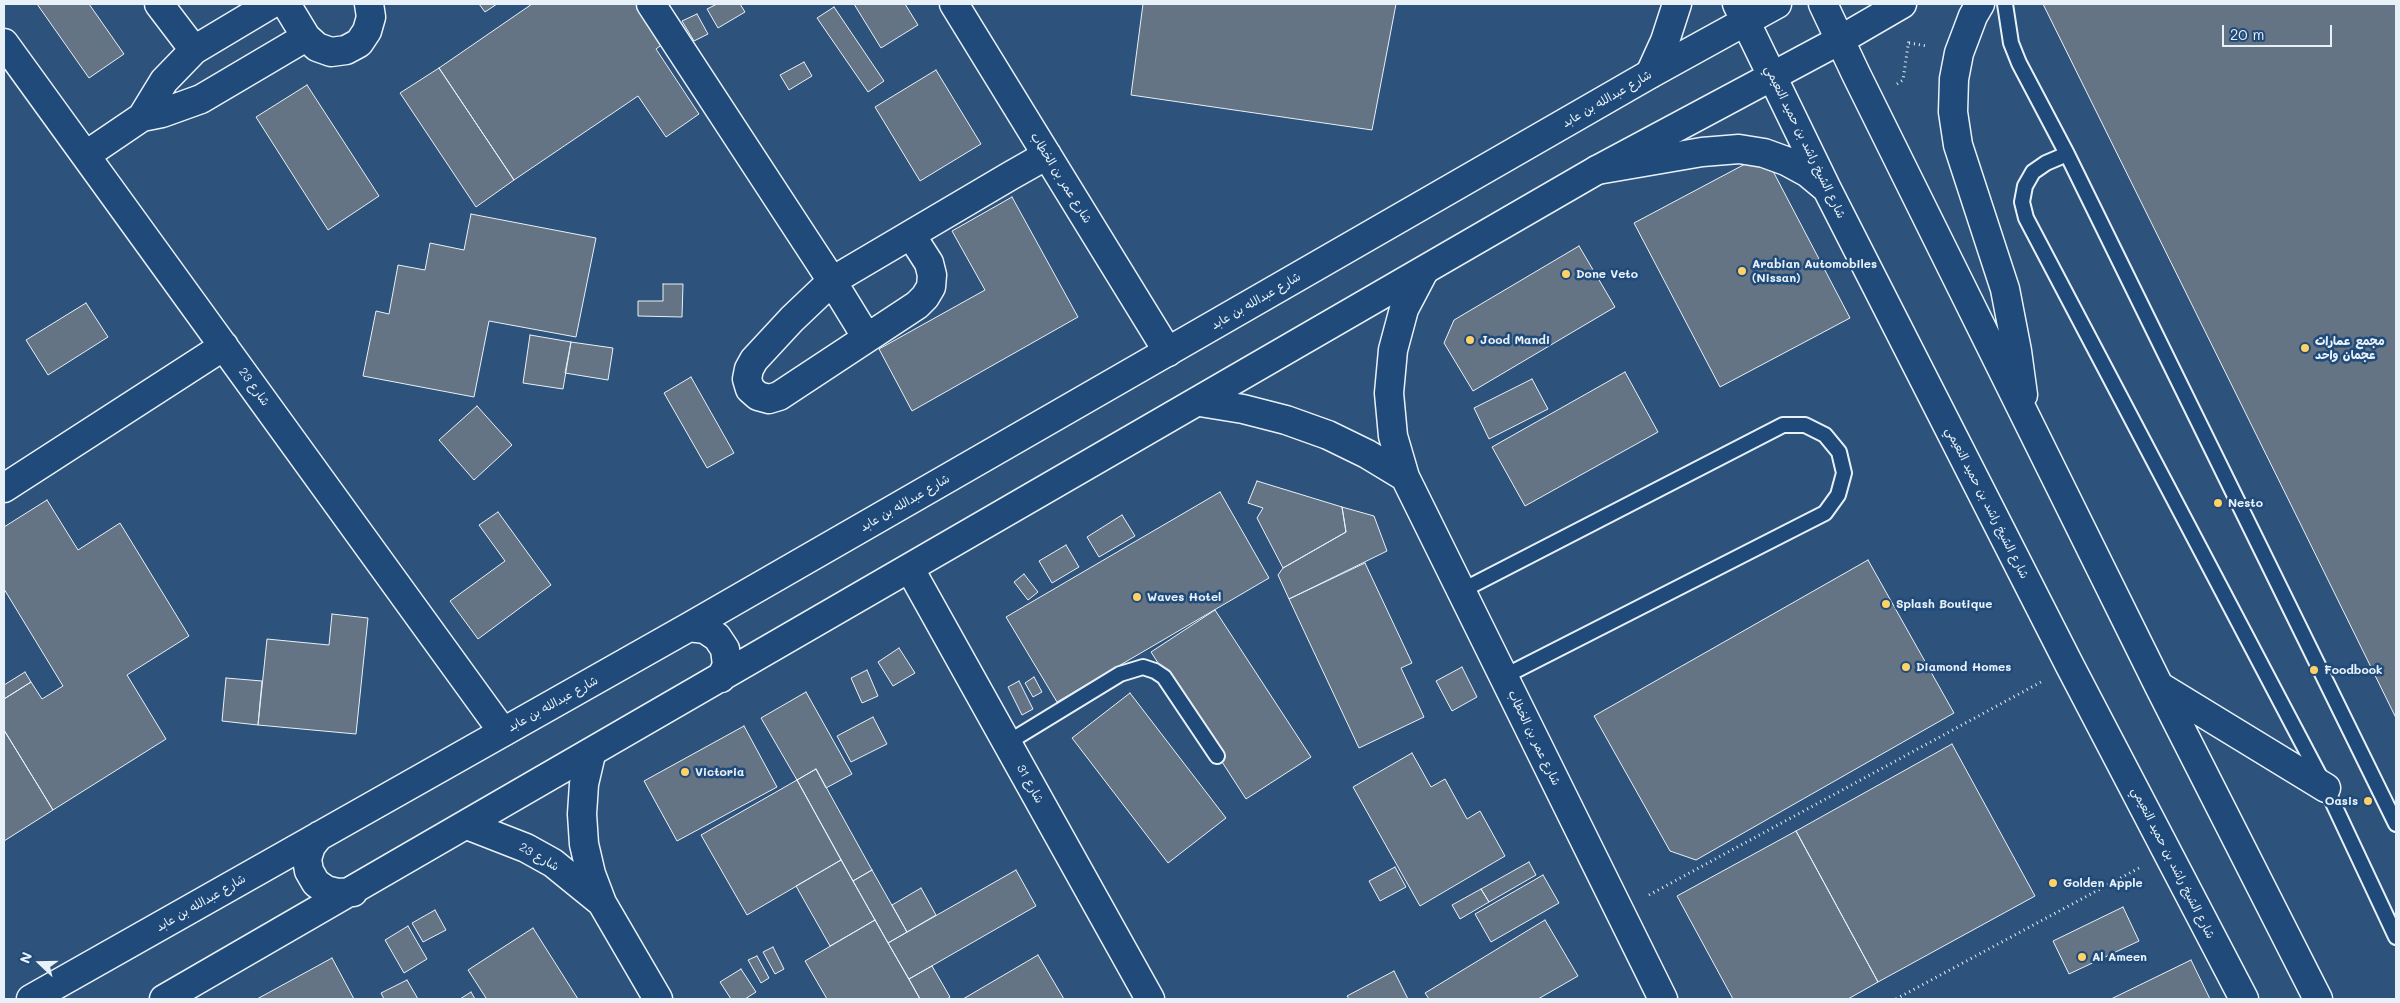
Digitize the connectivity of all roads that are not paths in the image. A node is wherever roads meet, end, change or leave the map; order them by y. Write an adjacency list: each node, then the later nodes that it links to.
1 (160, 4): 17 (main road)
2 (271, 4): 17 (main road)
3 (286, 4): 14 (main road)
4 (369, 4): 14 (main road)
5 (651, 4): 28 (main road)
6 (954, 4): 23 (main road, شارع عمر بن الخطاب)
7 (1676, 4): 18 (main road)
8 (1777, 4): 13 (main road, شارع عبدالله بن عابد)
9 (1823, 4): 15 (main road)
10 (1902, 4): 15 (main road)
11 (1980, 4): 33 (main road)
12 (2005, 4): 21 (lane)
13 (1742, 12): 18 (main road, شارع عبدالله بن عابد); 19 (main road, شارع الشيخ راشد بن حميد النعيمي)
14 (306, 37): 20 (main road)
15 (1840, 40): 19 (main road); 33 (main road)
16 (4, 43): 22 (main road, شارع 23)
17 (194, 50): 20 (main road)
18 (1650, 74): 31 (main road, شارع عبدالله بن عابد)
19 (1773, 76): 24 (main road); 25 (main road, شارع الشيخ راشد بن حميد النعيمي)
20 (142, 117): 22 (main road)
21 (2067, 154): 46 (lane); 47 (lane)
22 (86, 155): 30 (main road, شارع 23)
23 (1047, 155): 26 (main road); 31 (main road, شارع عمر بن الخطاب)
24 (1597, 170): 25 (main road); 27 (main road)
25 (1827, 189): 58 (main road, شارع الشيخ راشد بن حميد النعيمي)
26 (911, 235): 28 (main road); 29 (main road)
27 (1424, 271): 32 (main road); 34 (main road, شارع عمر بن الخطاب)
28 (832, 281): 29 (main road); 29 (main road)
29 (867, 338)
30 (224, 346): 35 (main road); 42 (main road, شارع 23)
31 (1168, 352): 38 (main road, شارع عبدالله بن عابد)
32 (1200, 402): 34 (main road); 36 (main road)
33 (2026, 416): 41 (main road)
34 (1405, 477): 37 (main road, شارع عمر بن الخطاب)
35 (4, 488)
36 (910, 569): 40 (main road); 43 (main road, شارع 31)
37 (1461, 591): 39 (main road, شارع عمر بن الخطاب); 39 (lane)
38 (689, 627): 40 (main road); 42 (main road, شارع عبدالله بن عابد)
39 (1504, 676): 57 (main road, شارع عمر بن الخطاب)
40 (721, 678): 44 (main road)
41 (2159, 686): 46 (main road); 59 (main road)
42 (504, 732): 49 (main road, شارع عبدالله بن عابد)
43 (1007, 743): 45 (lane); 56 (main road, شارع 31)
44 (591, 754): 48 (main road); 51 (main road, شارع 23)
45 (1217, 756)
46 (2326, 788): 52 (lane)
47 (2396, 824)
48 (467, 825): 50 (main road); 51 (main road, شارع 23)
49 (319, 836): 50 (main road); 53 (main road, شارع عبدالله بن عابد)
50 (352, 892): 54 (main road)
51 (602, 903): 55 (main road, شارع 23)
52 (2396, 937)
53 (31, 999)
54 (164, 999)
55 (658, 999)
56 (1150, 999)
57 (1663, 999)
58 (2244, 999)
59 (2318, 999)

